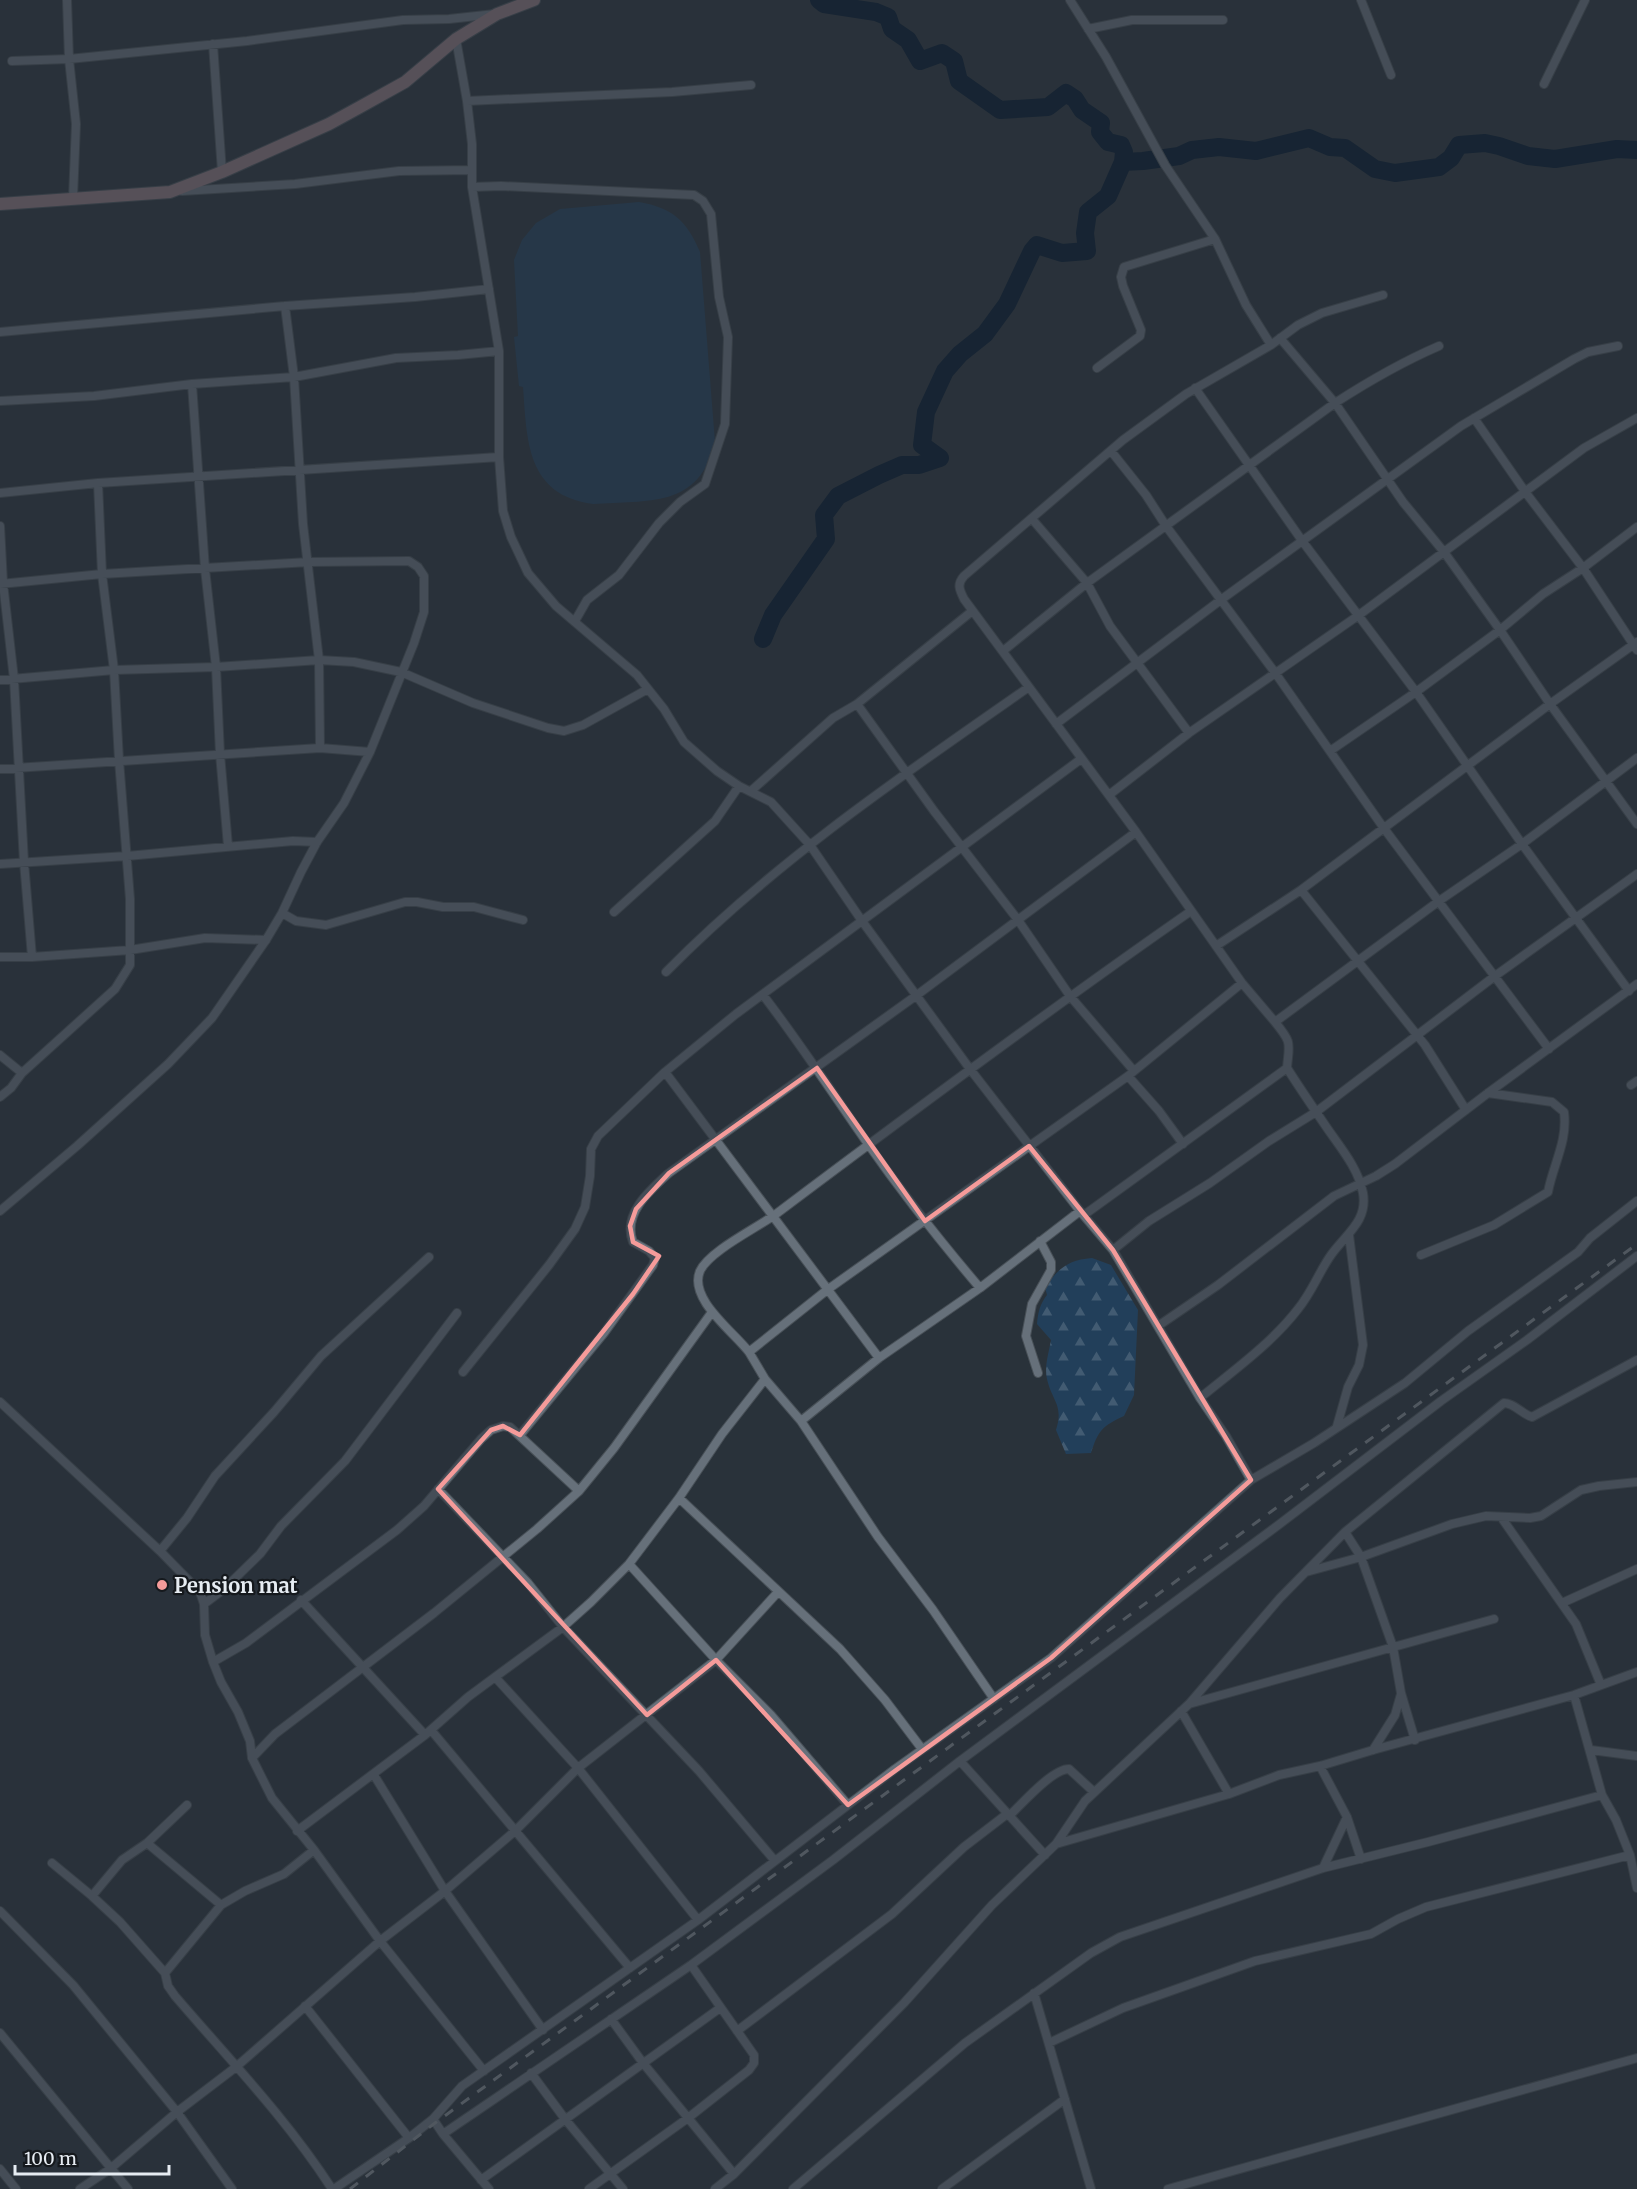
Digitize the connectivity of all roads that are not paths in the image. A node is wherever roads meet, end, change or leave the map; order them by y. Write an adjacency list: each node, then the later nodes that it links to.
1 (67, 0): 11 (street)
2 (534, 0): 6 (street)
3 (1070, 0): 8 (street)
4 (1361, 0): 13 (street)
5 (1585, 0): 14 (street)
6 (497, 14): 9 (street); 10 (street)
7 (1222, 20): 8 (street)
8 (1088, 29): 23 (street)
9 (456, 39): 16 (street); 18 (street)
10 (213, 44): 11 (street); 18 (street)
11 (69, 59): 12 (street); 21 (street)
12 (12, 61)
13 (1391, 75)
14 (1544, 84)
15 (751, 85): 16 (street)
16 (467, 101): 17 (street)
17 (472, 170): 19 (street); 20 (street)
18 (222, 172): 20 (street)
19 (472, 187): 24 (street); 65 (street)
20 (170, 192): 21 (street)
21 (73, 198): 22 (street)
22 (0, 204)
23 (1215, 239): 29 (street); 33 (street)
24 (489, 289): 26 (street); 32 (street)
25 (1383, 295): 28 (street)
26 (285, 306): 27 (street); 34 (street)
27 (0, 332)
28 (1280, 338): 29 (street); 38 (street)
29 (1271, 345): 36 (street)
30 (1438, 346): 38 (street)
31 (1618, 346): 39 (street)
32 (499, 351): 34 (street); 42 (street)
33 (1097, 368)
34 (294, 377): 35 (street); 44 (street)
35 (192, 384): 37 (street); 45 (street)
36 (1195, 388): 41 (street); 43 (street)
37 (0, 401)
38 (1335, 403): 43 (street); 46 (street)
39 (1474, 418): 46 (street); 49 (street)
40 (1637, 418): 49 (street)
41 (1111, 451): 50 (street); 52 (street)
42 (499, 457): 44 (street); 65 (street)
43 (1250, 466): 52 (street); 54 (street)
44 (300, 471): 45 (street); 56 (street)
45 (200, 477): 47 (street); 58 (street)
46 (1387, 479): 54 (street); 55 (street)
47 (98, 483): 48 (street); 59 (street)
48 (0, 492)
49 (1526, 493): 55 (street); 57 (street)
50 (1032, 519): 60 (street); 63 (street)
51 (0, 526): 61 (street)
52 (1166, 526): 60 (street); 62 (street)
53 (1637, 527): 57 (street)
54 (1303, 542): 62 (street); 64 (street)
55 (1444, 552): 64 (street); 66 (street)
56 (309, 562): 58 (street); 69 (street); 73 (street)
57 (1583, 568): 66 (street); 67 (street)
58 (206, 569): 59 (street); 71 (street)
59 (102, 574): 61 (street); 72 (street)
60 (1087, 583): 68 (street); 70 (street)
61 (2, 584): 76 (street)
62 (1222, 599): 70 (street); 74 (street)
63 (971, 612): 68 (street); 80 (street)
64 (1359, 615): 74 (street); 79 (street)
65 (575, 621): 78 (street)
66 (1500, 630): 79 (street); 81 (street)
67 (1636, 646): 81 (street)
68 (1003, 651): 77 (street)
69 (319, 660): 71 (street); 73 (street); 84 (street)
70 (1137, 664): 82 (street); 83 (street)
71 (216, 667): 72 (street); 87 (street)
72 (114, 670): 76 (street); 90 (street)
73 (401, 672): 78 (street); 85 (street)
74 (1276, 674): 83 (street); 86 (street)
75 (0, 680): 76 (street)
76 (14, 680): 92 (street)
77 (1029, 687): 82 (street); 94 (street)
78 (648, 689): 96 (street)
79 (1416, 692): 86 (street); 91 (street)
80 (856, 704): 94 (street); 97 (street)
81 (1550, 704): 91 (street); 95 (street)
82 (1056, 724): 89 (street)
83 (1189, 733): 98 (street)
84 (320, 748): 85 (street); 87 (street)
85 (370, 752): 102 (street)
86 (1330, 752): 100 (street)
87 (220, 754): 90 (street); 105 (street)
88 (1637, 758): 95 (street)
89 (1081, 759): 98 (street); 106 (street)
90 (119, 760): 92 (street); 107 (street)
91 (1467, 766): 100 (street); 103 (street)
92 (19, 767): 93 (street); 108 (street)
93 (0, 769)
94 (906, 772): 104 (street); 106 (street)
95 (1606, 780): 99 (street); 103 (street)
96 (739, 786): 97 (street); 113 (street)
97 (751, 791): 104 (street)
98 (1109, 795): 101 (street)
99 (1637, 824)
100 (1383, 827): 111 (street); 112 (street)
101 (1136, 832): 114 (street); 118 (street)
102 (317, 842): 105 (street); 115 (street)
103 (1522, 844): 112 (street); 116 (street)
104 (810, 845): 119 (street); 126 (street)
105 (228, 846): 107 (street)
106 (962, 848): 118 (street); 119 (street)
107 (127, 856): 108 (street); 122 (street)
108 (24, 862): 109 (street); 124 (street)
109 (0, 864)
110 (1637, 874): 116 (street)
111 (1301, 890): 121 (street); 125 (street)
112 (1439, 901): 125 (street); 127 (street)
113 (615, 912)
114 (1191, 912): 121 (street); 133 (street)
115 (282, 913): 117 (street); 120 (street)
116 (1576, 918): 127 (street); 130 (street)
117 (523, 920)
118 (1018, 920): 132 (street); 133 (street)
119 (862, 921): 131 (street); 132 (street)
120 (266, 940): 122 (street); 154 (street)
121 (1216, 946): 128 (street)
122 (130, 950): 124 (street); 142 (street)
123 (0, 957): 124 (street)
124 (33, 957)
125 (1358, 962): 134 (street); 135 (street)
126 (666, 972)
127 (1495, 976): 135 (street); 136 (street)
128 (1242, 983): 134 (street); 143 (street)
129 (1637, 984): 130 (street)
130 (1629, 991): 136 (street)
131 (763, 994): 138 (street); 141 (street)
132 (918, 995): 138 (street); 140 (street)
133 (1070, 996): 140 (street); 143 (street)
134 (1275, 1022): 139 (street)
135 (1417, 1035): 146 (street); 147 (street)
136 (1549, 1049): 144 (street)
137 (0, 1055): 142 (street)
138 (817, 1068): 148 (street); 149 (street)
139 (1287, 1068): 147 (street); 150 (street)
140 (970, 1069): 149 (street); 151 (street)
141 (665, 1072): 148 (street); 172 (street)
142 (22, 1073): 145 (street)
143 (1131, 1073): 150 (street); 151 (street)
144 (1488, 1093): 146 (street); 161 (street)
145 (0, 1097)
146 (1466, 1110): 152 (street)
147 (1316, 1112): 152 (street); 160 (street)
148 (716, 1140): 156 (street); 179 (street)
149 (868, 1144): 156 (street); 157 (street)
150 (1183, 1144): 155 (street)
151 (1029, 1146): 155 (street); 157 (street)
152 (1360, 1183): 158 (street); 168 (street)
153 (1637, 1201): 178 (street)
154 (0, 1210)
155 (1082, 1213): 159 (street); 160 (street)
156 (773, 1216): 165 (street); 166 (street)
157 (925, 1221): 164 (street); 165 (street)
158 (1349, 1235): 175 (street); 178 (street)
159 (1040, 1241): 164 (street); 173 (street)
160 (1113, 1250): 168 (street)
161 (1420, 1255)
162 (1637, 1256): 219 (street)
163 (429, 1257): 187 (street)
164 (980, 1288): 170 (street)
165 (827, 1290): 169 (street); 170 (street)
166 (712, 1312): 169 (street); 183 (street)
167 (457, 1313): 196 (street)
168 (1158, 1326): 175 (street)
169 (749, 1352): 174 (street)
170 (879, 1358): 177 (street)
171 (1637, 1360): 186 (street)
172 (463, 1372)
173 (1038, 1373)
174 (765, 1379): 177 (street); 184 (street)
175 (1200, 1398): 180 (street)
176 (0, 1402): 187 (street)
177 (801, 1421): 208 (street)
178 (1337, 1426): 180 (street)
179 (520, 1435): 182 (street); 183 (street)
180 (1251, 1480): 208 (street)
181 (1637, 1482): 185 (street)
182 (438, 1489): 188 (street); 194 (street)
183 (579, 1491): 188 (street)
184 (679, 1497): 190 (street); 193 (street)
185 (1501, 1516): 189 (street); 195 (street)
186 (1345, 1532): 189 (street); 192 (street)
187 (160, 1551): 196 (street)
188 (503, 1557): 198 (street); 202 (street)
189 (1361, 1557): 192 (street); 199 (street)
190 (629, 1564): 198 (street); 200 (street)
191 (1637, 1569): 195 (street)
192 (1305, 1572): 209 (street)
193 (778, 1592): 200 (street); 214 (street)
194 (301, 1600): 201 (street); 202 (street)
195 (1562, 1603): 205 (street)
196 (204, 1604): 201 (street)
197 (1494, 1619): 199 (street)
198 (563, 1627): 204 (street); 211 (street)
199 (1394, 1647): 206 (street); 209 (street)
200 (716, 1660): 211 (street); 227 (street)
201 (213, 1662): 218 (street)
202 (363, 1669): 212 (street); 218 (street)
203 (1637, 1672): 205 (street)
204 (495, 1677): 212 (street); 221 (street)
205 (1601, 1685): 207 (street)
206 (1401, 1693): 213 (street); 215 (street)
207 (1574, 1695): 213 (street); 216 (street)
208 (994, 1699): 214 (street)
209 (1189, 1704): 210 (street)
210 (1181, 1711): 223 (street); 224 (street)
211 (646, 1716): 221 (street); 238 (street)
212 (428, 1733): 222 (street); 231 (street)
213 (1415, 1740): 215 (street)
214 (922, 1749): 227 (street)
215 (1373, 1750): 220 (street)
216 (1591, 1750): 217 (street); 225 (street)
217 (1637, 1756)
218 (252, 1758): 230 (street)
219 (960, 1761): 228 (street); 248 (street)
220 (1320, 1766): 224 (street); 229 (street)
221 (578, 1768): 231 (street); 246 (street)
222 (374, 1775): 230 (street); 242 (street)
223 (1094, 1792): 228 (street); 233 (street)
224 (1228, 1794): 233 (street)
225 (1602, 1795): 236 (street); 237 (street)
226 (186, 1805): 232 (street)
227 (848, 1805): 238 (street)
228 (1008, 1815): 235 (street); 256 (street)
229 (1347, 1817): 237 (street); 240 (street)
230 (297, 1831): 234 (street)
231 (514, 1831): 242 (street); 249 (street)
232 (147, 1843): 243 (street); 244 (street)
233 (1056, 1844): 235 (street)
234 (314, 1850): 244 (street); 247 (street)
235 (1046, 1855): 274 (street)
236 (1630, 1856): 241 (street); 258 (street)
237 (1361, 1859): 240 (street)
238 (775, 1861): 246 (street)
239 (52, 1863): 243 (street)
240 (1323, 1868): 251 (street)
241 (1637, 1888)
242 (445, 1891): 247 (street); 255 (street)
243 (92, 1896): 250 (street)
244 (221, 1905): 250 (street)
245 (0, 1911): 265 (street)
246 (698, 1920): 249 (street)
247 (380, 1941): 252 (street); 262 (street)
248 (691, 1965): 253 (street); 254 (street)
249 (630, 1968): 255 (street)
250 (165, 1972): 261 (street)
251 (1034, 1993): 258 (street); 285 (street)
252 (305, 2006): 261 (street); 270 (street)
253 (720, 2008): 256 (street); 260 (street)
254 (611, 2019): 260 (street); 263 (street)
255 (543, 2030): 262 (street)
256 (737, 2031): 266 (street)
257 (0, 2033): 272 (street)
258 (1049, 2043): 264 (street)
259 (1637, 2058): 288 (street)
260 (643, 2063): 266 (street); 268 (street)
261 (236, 2067): 265 (street); 280 (street)
262 (484, 2071): 267 (street)
263 (531, 2073): 268 (street); 269 (street)
264 (1065, 2099): 286 (street); 287 (street)
265 (177, 2112): 272 (street); 279 (street)
266 (688, 2118): 273 (street); 274 (street)
267 (433, 2119): 269 (street); 270 (street)
268 (565, 2119): 273 (street); 275 (street)
269 (443, 2134): 275 (street)
270 (409, 2138): 280 (street)
271 (0, 2169): 276 (street)
272 (110, 2169): 277 (street); 278 (street)
273 (609, 2174): 282 (street); 283 (street)
274 (734, 2174): 284 (street)
275 (481, 2180): 281 (street)
276 (16, 2189)
277 (80, 2189)
278 (128, 2189)
279 (232, 2189)
280 (333, 2189)
281 (489, 2189)
282 (590, 2189)
283 (623, 2189)
284 (715, 2189)
285 (793, 2189)
286 (942, 2189)
287 (1091, 2189)
288 (1168, 2189)

